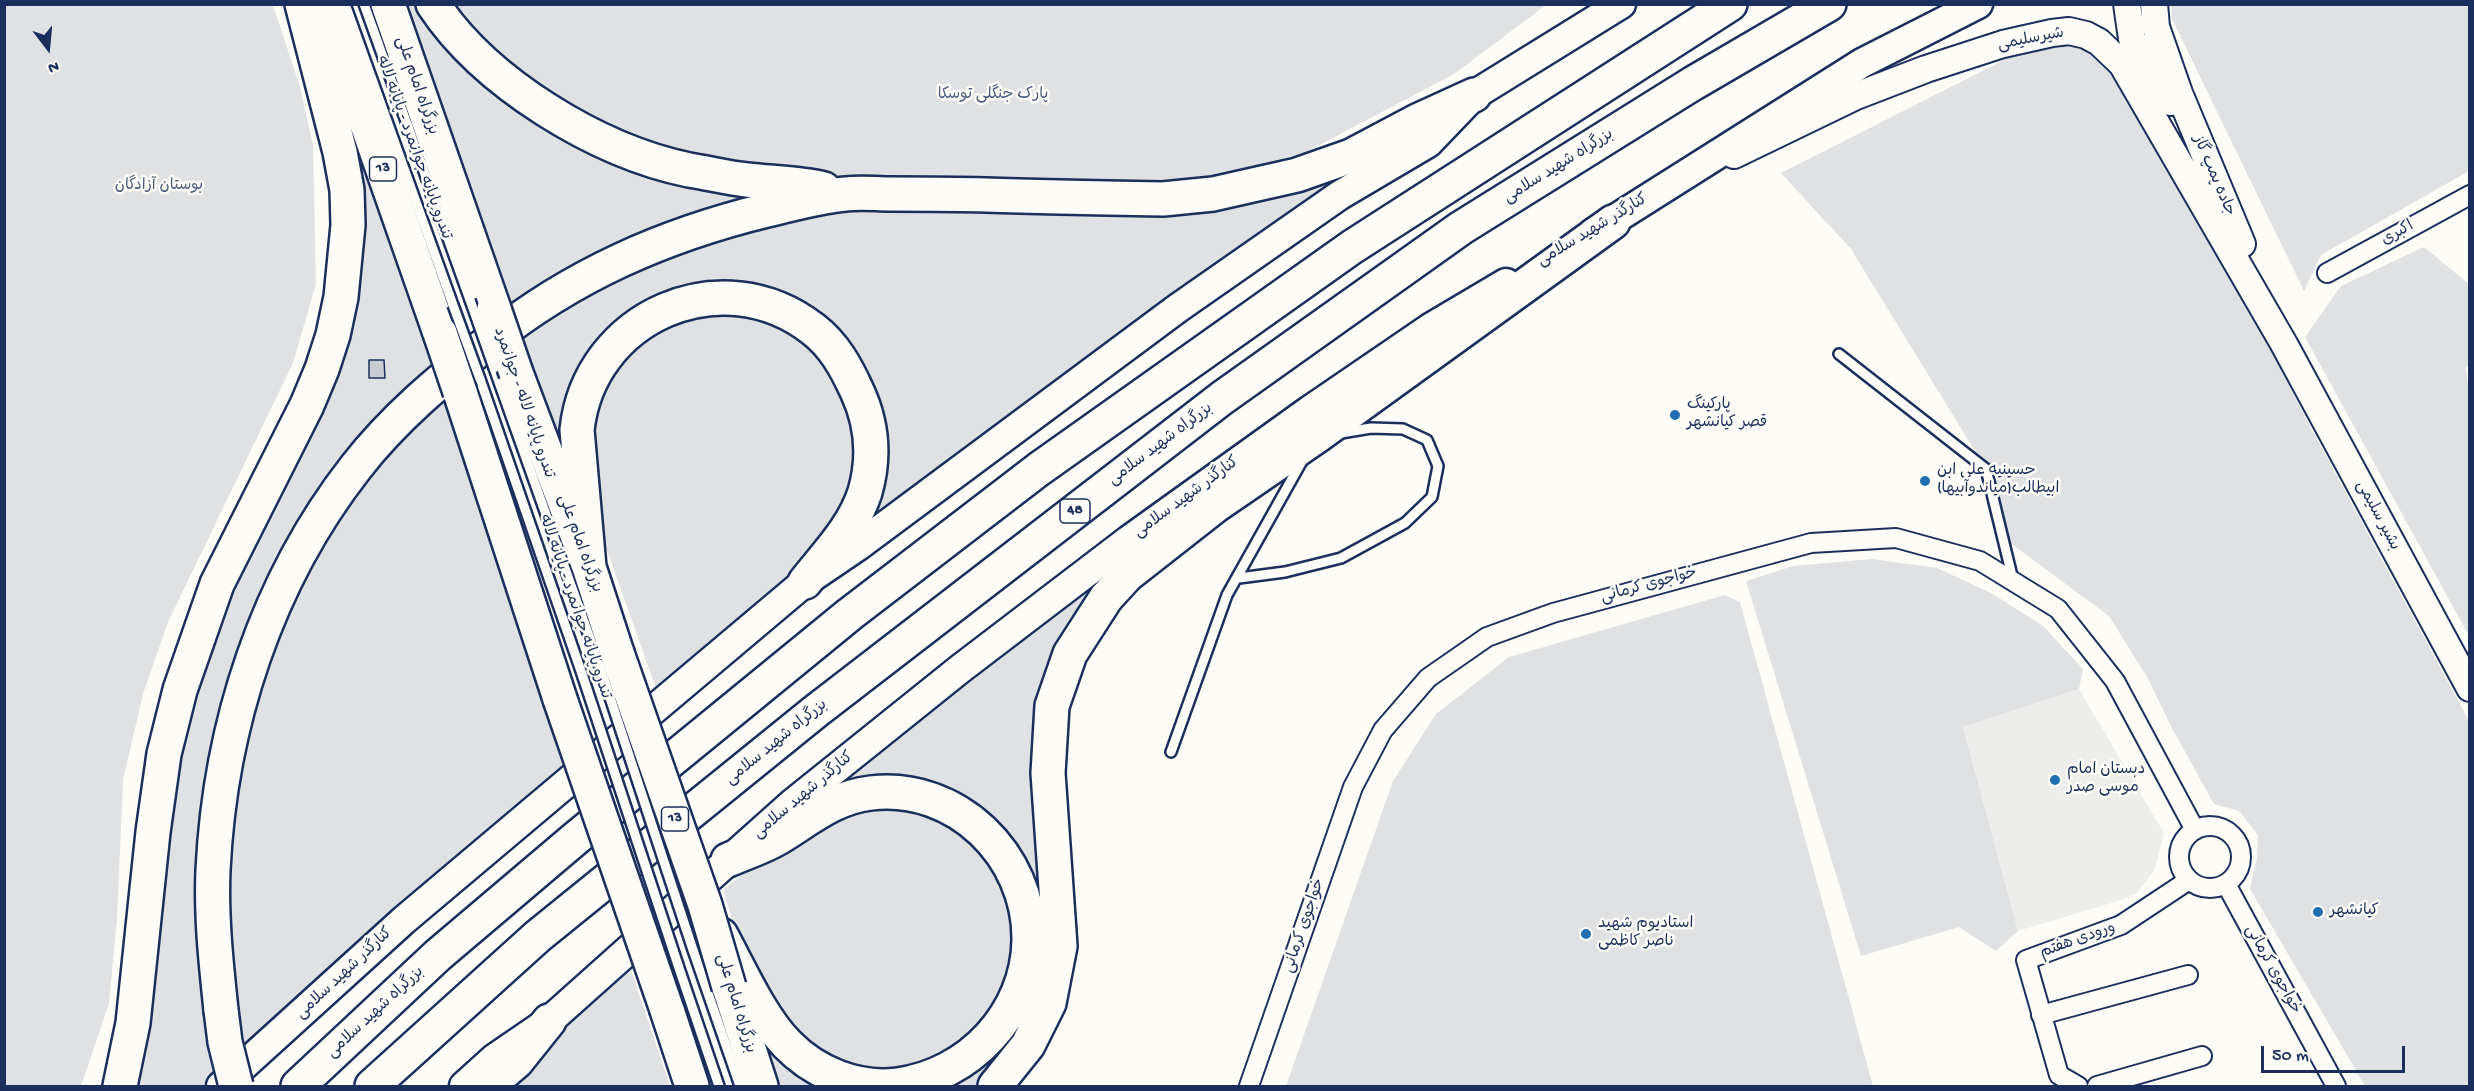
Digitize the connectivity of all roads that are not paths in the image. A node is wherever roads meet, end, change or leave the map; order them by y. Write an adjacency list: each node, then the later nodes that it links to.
1 (302, 4): 44 (highway)
2 (325, 4): 22 (highway, 13)
3 (345, 4): 22 (lane, تندرو پایانه جوانمرد - پایانه لاله)
4 (364, 4): 21 (lane)
5 (388, 4): 21 (highway, بزرگراه امام علی / 13)
6 (433, 4): 16 (highway)
7 (1621, 4): 13 (main road, کنارگذر شهید سلامی)
8 (1730, 4): 47 (highway, بزرگراه شهید سلامی)
9 (1830, 4): 48 (highway, بزرگراه شهید سلامی / 48)
10 (1978, 4): 15 (main road, کنارگذر شهید سلامی)
11 (2127, 4): 14 (main road)
12 (2154, 4): 14 (main road, جاده پمپ گاز)
13 (1474, 95): 16 (highway); 29 (main road, کنارگذر شهید سلامی)
14 (2208, 164): 20 (main road, جاده پمپ گاز)
15 (1670, 184): 18 (main road, کنارگذر شهید سلامی); 20 (main road, شیرسلیمی)
16 (847, 194): 46 (highway, bridge)
17 (2469, 195): 19 (street, اکبری)
18 (1613, 222): 26 (highway); 36 (main road, کنارگذر شهید سلامی)
19 (2327, 273)
20 (2253, 281): 23 (main road, شیرسلیمی)
21 (482, 305): 25 (highway, بزرگراه امام علی / 13, bridge)
22 (447, 319): 32 (highway, 13, bridge)
23 (2284, 344): 33 (main road, بشیر سلیمی)
24 (1839, 354): 30 (lane)
25 (505, 370): 27 (highway, بزرگراه امام علی / 13); 31 (lane, تندرو پایانه لاله - جوانمرد)
26 (1317, 436): 28 (lane); 28 (lane); 55 (highway)
27 (589, 567): 29 (highway); 31 (highway, بزرگراه امام علی / 13)
28 (1239, 579): 34 (lane)
29 (805, 582): 45 (main road, کنارگذر شهید سلامی)
30 (2014, 582): 35 (street, خواجوی کرمانی); 56 (street, خواجوی کرمانی)
31 (608, 658): 39 (highway, بزرگراه امام علی / 13, bridge); 53 (lane, تندرو پایانه لاله - جوانمرد, bridge)
32 (571, 688): 51 (highway, 13, bridge); 52 (lane, تندرو پایانه جوانمرد - پایانه لاله, bridge)
33 (2469, 688)
34 (1171, 752)
35 (2194, 830): 37 (street); 38 (street)
36 (728, 860): 39 (highway); 42 (main road, کنارگذر شهید سلامی)
37 (2189, 880): 38 (street); 41 (street, ورودی هفتم)
38 (2226, 884): 59 (street, خواجوی کرمانی)
39 (705, 905): 54 (highway, بزرگراه امام علی / 13, bridge)
40 (2188, 975): 41 (street)
41 (2042, 1014): 57 (street)
42 (549, 1021): 49 (main road, کنارگذر شهید سلامی); 50 (highway)
43 (2202, 1056): 58 (street)
44 (120, 1086)
45 (221, 1086)
46 (236, 1086)
47 (298, 1086)
48 (372, 1086)
49 (464, 1086)
50 (488, 1086)
51 (692, 1086)
52 (719, 1086)
53 (740, 1086)
54 (761, 1086)
55 (995, 1086)
56 (1249, 1086)
57 (2078, 1086)
58 (2097, 1086)
59 (2336, 1086)

